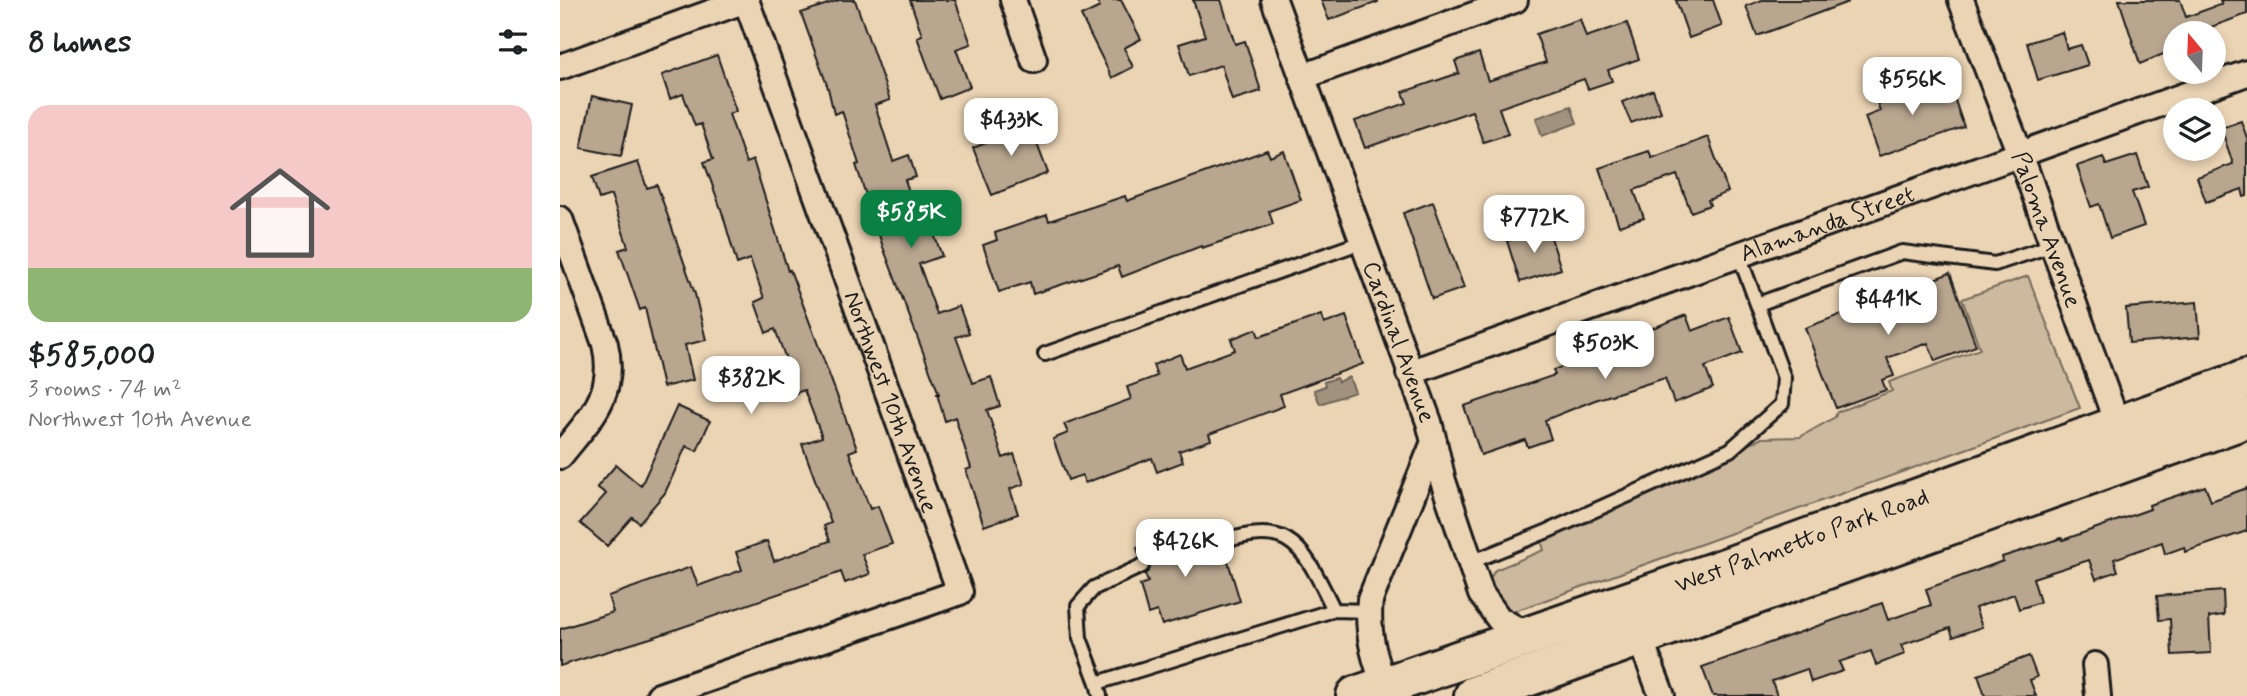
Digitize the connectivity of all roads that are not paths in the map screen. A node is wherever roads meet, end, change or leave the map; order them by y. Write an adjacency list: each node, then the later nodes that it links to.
1 (1013, 0): 5 (street)
2 (1274, 0): 8 (street, Cardinal Avenue)
3 (1515, 0): 8 (street)
4 (1961, 0): 9 (street, Paloma Avenue)
5 (1034, 60)
6 (560, 67): 32 (street, Northwest 10th Avenue)
7 (2247, 73): 9 (street, Alamanda Street)
8 (1302, 77): 11 (street, Cardinal Avenue)
9 (2020, 154): 12 (street, Paloma Avenue); 13 (street, Alamanda Street)
10 (560, 219): 21 (street)
11 (1362, 242): 15 (lane); 16 (street, Cardinal Avenue)
12 (2053, 245): 14 (lane); 20 (street, Paloma Avenue)
13 (1739, 255): 14 (lane); 16 (street, Alamanda Street)
14 (1758, 304): 23 (lane)
15 (1045, 354)
16 (1409, 373): 19 (street, Cardinal Avenue)
17 (2247, 379): 20 (main road, West Palmetto Park Road)
18 (2247, 418): 20 (main road, West Palmetto Park Road)
19 (1434, 442): 23 (street); 26 (street, Cardinal Avenue)
20 (2124, 443): 27 (main road, West Palmetto Park Road)
21 (560, 456)
22 (1204, 547): 25 (lane)
23 (1471, 562): 28 (street)
24 (1142, 566): 30 (lane)
25 (1334, 610): 26 (lane); 30 (lane)
26 (1369, 611): 31 (street, Cardinal Avenue)
27 (1633, 620): 28 (main road, West Palmetto Park Road); 33 (main road, West Palmetto Park Road); 34 (street)
28 (1531, 637): 31 (main road, West Palmetto Park Road)
29 (2095, 665): 35 (street)
30 (1099, 690)
31 (1376, 693)
32 (659, 696)
33 (1474, 696)
34 (1662, 696)
35 (2098, 696)

